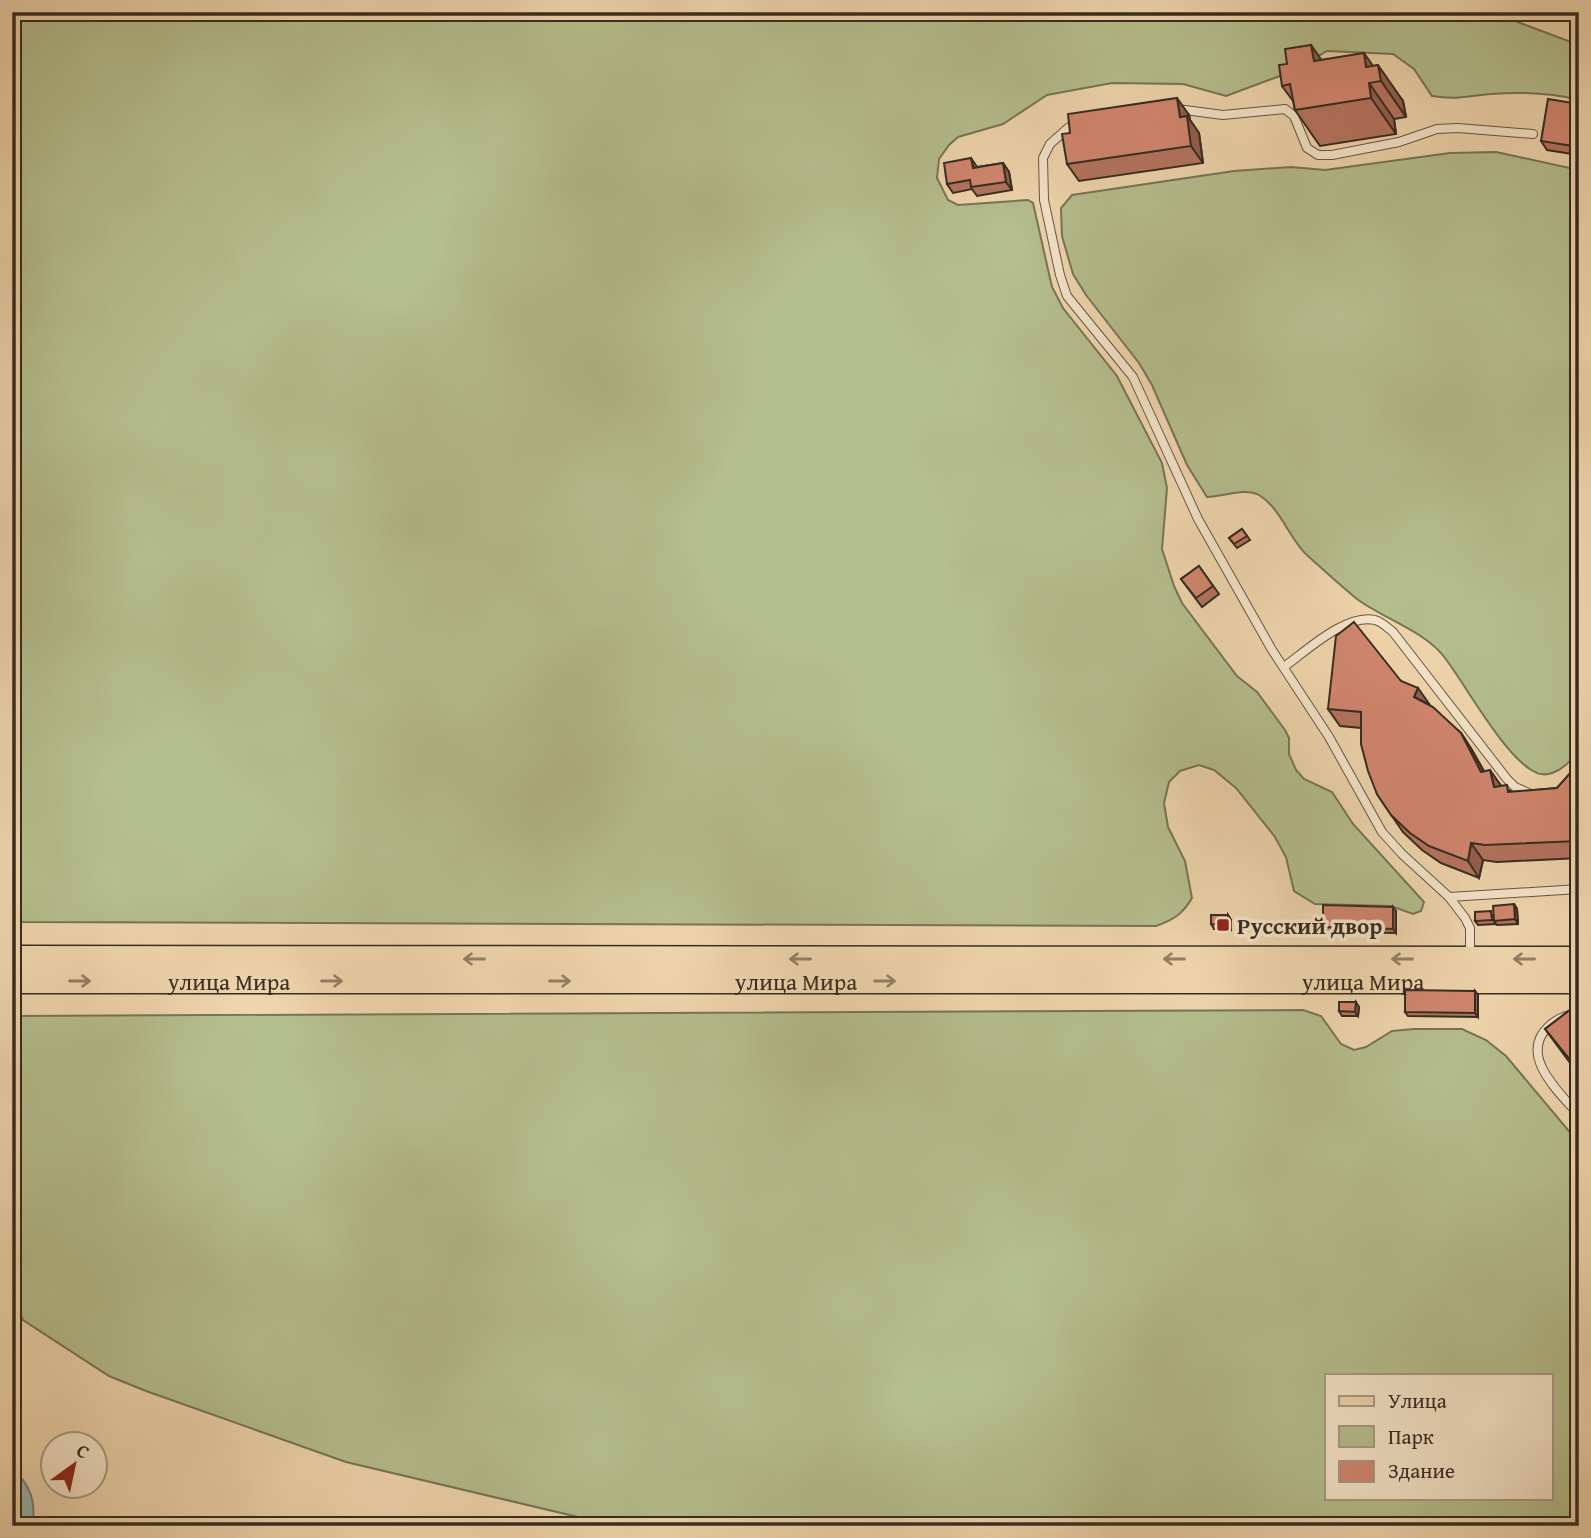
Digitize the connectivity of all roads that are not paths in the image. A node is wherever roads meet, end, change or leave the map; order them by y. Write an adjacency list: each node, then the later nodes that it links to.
1 (1168, 110): 3 (lane)
2 (1093, 119): 4 (lane)
3 (1532, 134)
4 (1284, 667): 5 (lane); 7 (lane)
5 (1544, 794)
6 (1579, 889): 7 (lane)
7 (1448, 897): 10 (lane)
8 (12, 958): 10 (main road, улица Мира, one-way to 8)
9 (1579, 959): 10 (main road, улица Мира, one-way to 10)
10 (1470, 970): 11 (main road, улица Мира, one-way to 10); 12 (main road, улица Мира)
11 (12, 981)
12 (1579, 981)
13 (1579, 1014): 14 (lane)
14 (1579, 1115)

